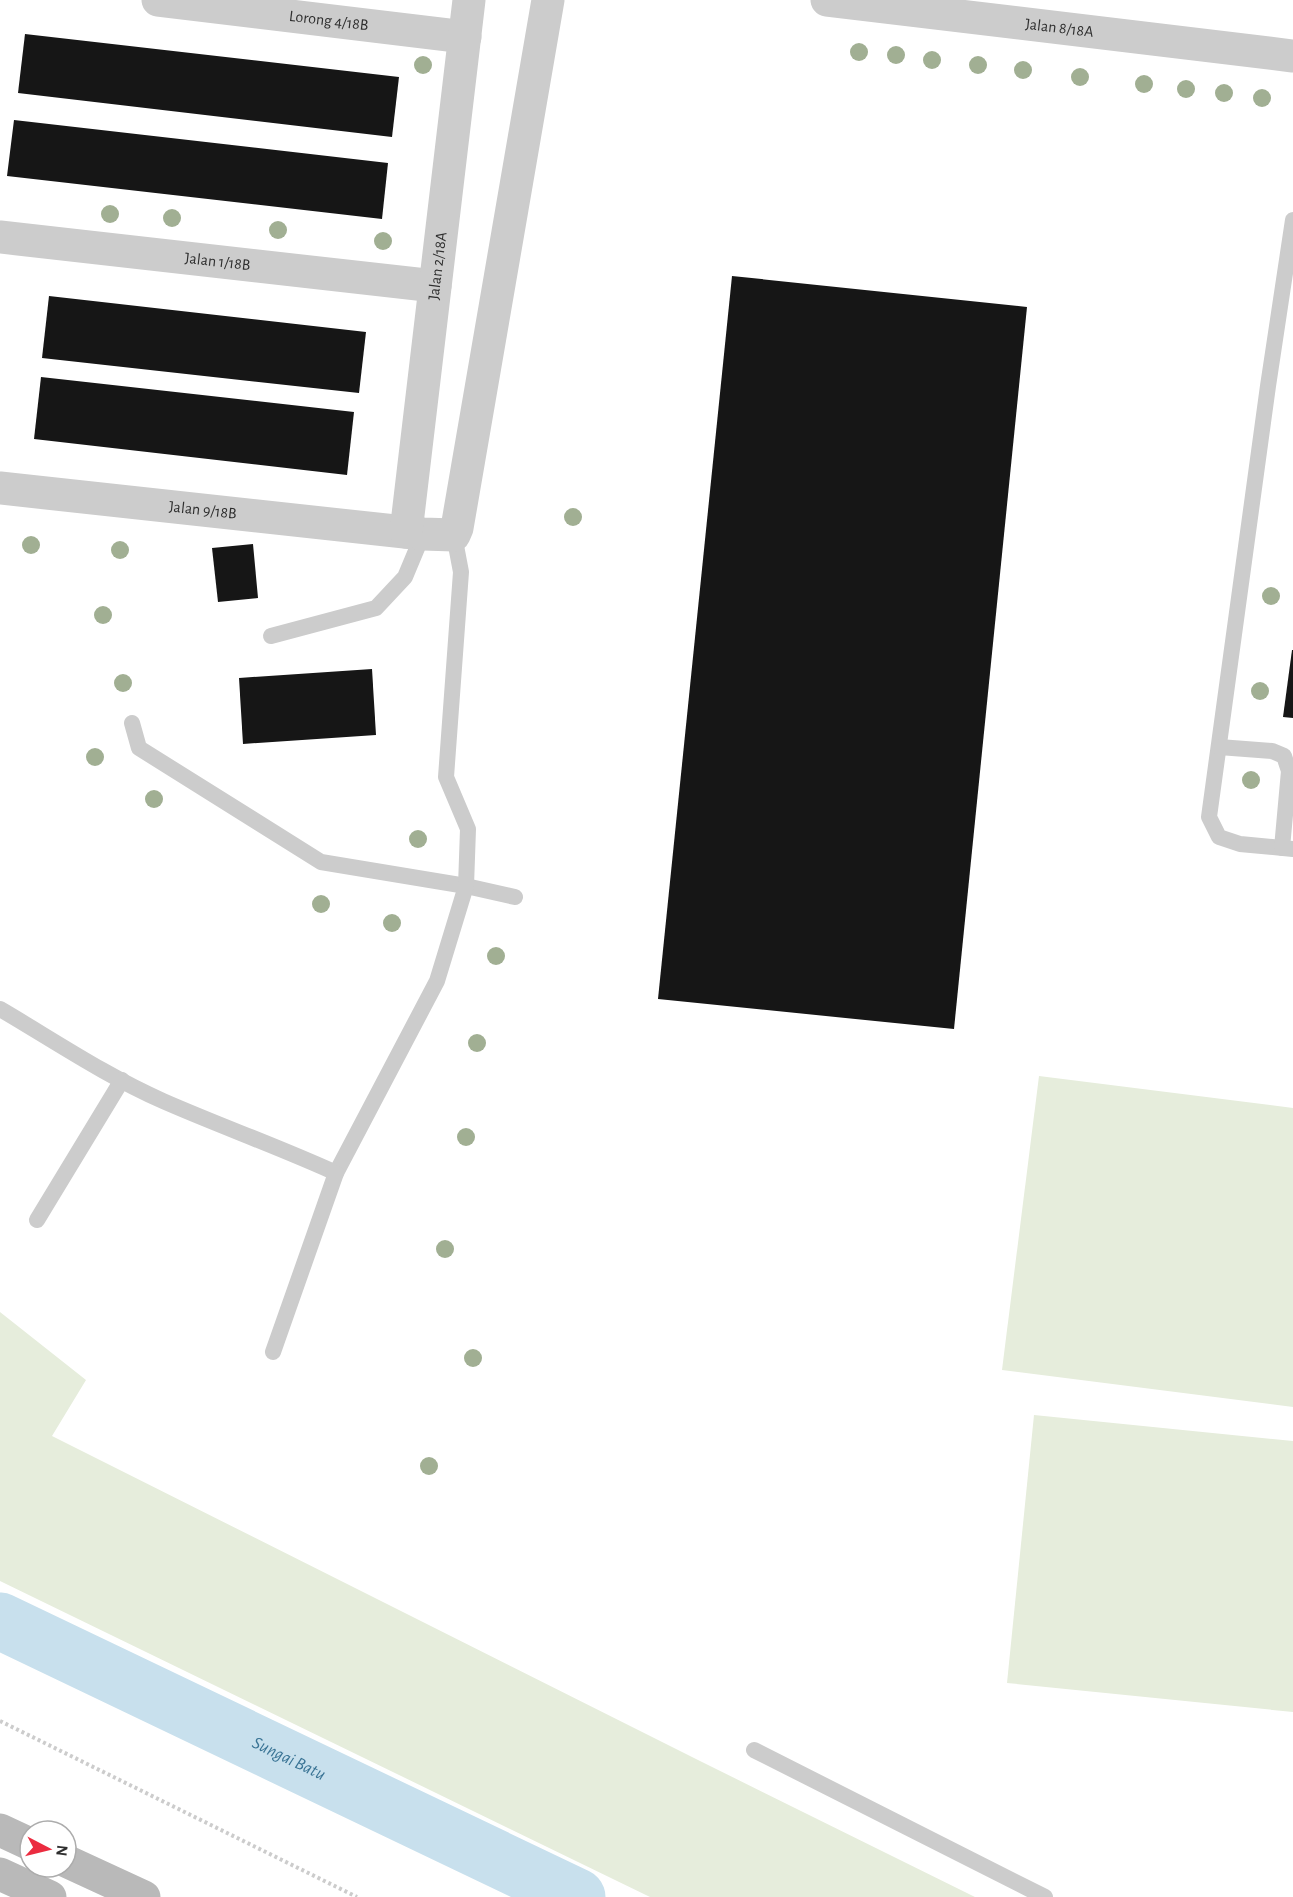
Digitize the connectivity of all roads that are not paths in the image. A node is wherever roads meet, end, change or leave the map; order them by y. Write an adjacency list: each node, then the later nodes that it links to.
1 (158, 0): 5 (street, Lorong 4/18B)
2 (469, 0): 5 (street, Jalan 2/18A)
3 (548, 0): 11 (street)
4 (827, 0): 6 (street, Jalan 8/18A)
5 (465, 37): 9 (street, Jalan 2/18A)
6 (1293, 56)
7 (1293, 220): 14 (lane)
8 (0, 237): 9 (street, Jalan 1/18B)
9 (435, 286): 11 (street, Jalan 2/18A)
10 (0, 488): 11 (street, Jalan 9/18B)
11 (428, 533): 12 (lane); 16 (lane)
12 (271, 636)
13 (132, 723): 16 (lane)
14 (1219, 747): 15 (lane); 15 (lane)
15 (1287, 848)
16 (466, 886): 17 (lane); 20 (lane)
17 (515, 897)
18 (0, 1009): 19 (lane)
19 (122, 1080): 20 (lane); 21 (lane)
20 (336, 1173): 22 (lane)
21 (37, 1220)
22 (273, 1352)
23 (754, 1750): 30 (lane)
24 (0, 1830): 25 (street)
25 (18, 1838)
26 (78, 1867): 29 (street)
27 (0, 1874): 28 (street)
28 (50, 1897)
29 (144, 1897)
30 (1045, 1897)

